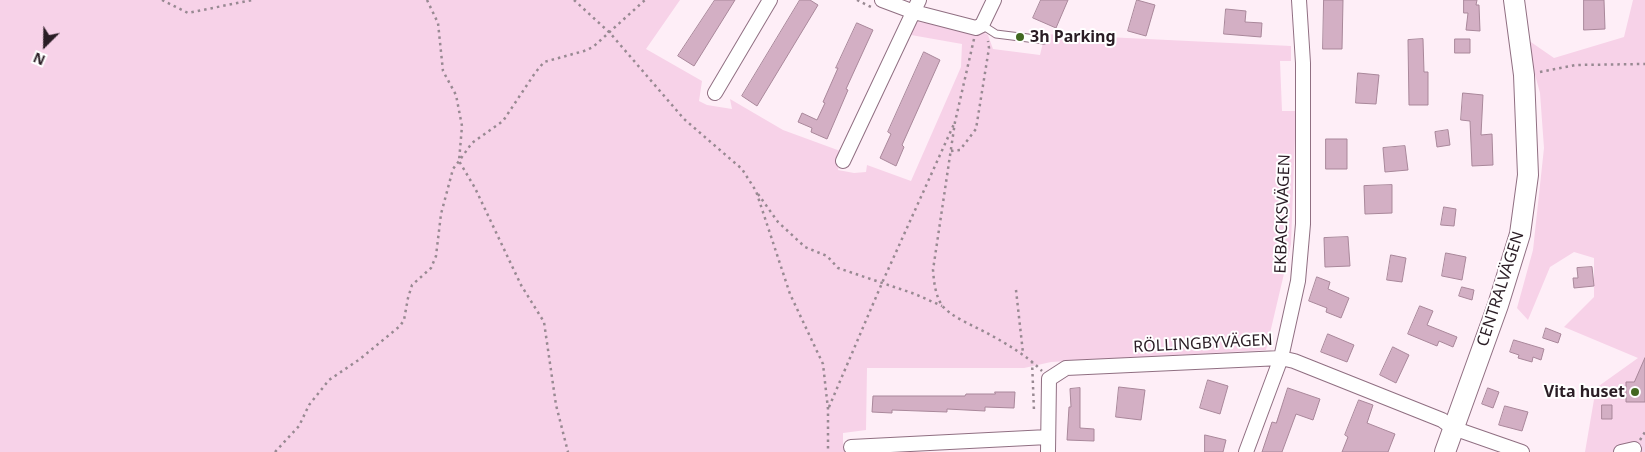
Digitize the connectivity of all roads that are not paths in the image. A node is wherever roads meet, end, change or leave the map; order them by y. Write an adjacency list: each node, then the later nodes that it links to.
1 (770, 0): 9 (street)
2 (882, 0): 6 (street)
3 (994, 0): 7 (street)
4 (1299, 0): 11 (street, EKBACKSVÄGEN)
5 (1514, 0): 12 (street, CENTRALVÄGEN)
6 (916, 6): 7 (street); 10 (street)
7 (978, 30): 8 (lane)
8 (1044, 40)
9 (715, 93)
10 (843, 161)
11 (1281, 358): 12 (street, RÖLLINGBYVÄGEN); 13 (street, RÖLLINGBYVÄGEN); 16 (street, EKBACKSVÄGEN)
12 (1453, 428): 17 (street, CENTRALVÄGEN); 18 (street, RÖLLINGBYVÄGEN)
13 (1042, 437): 14 (street); 15 (street)
14 (851, 448)
15 (1048, 452)
16 (1246, 452)
17 (1445, 452)
18 (1522, 452)

